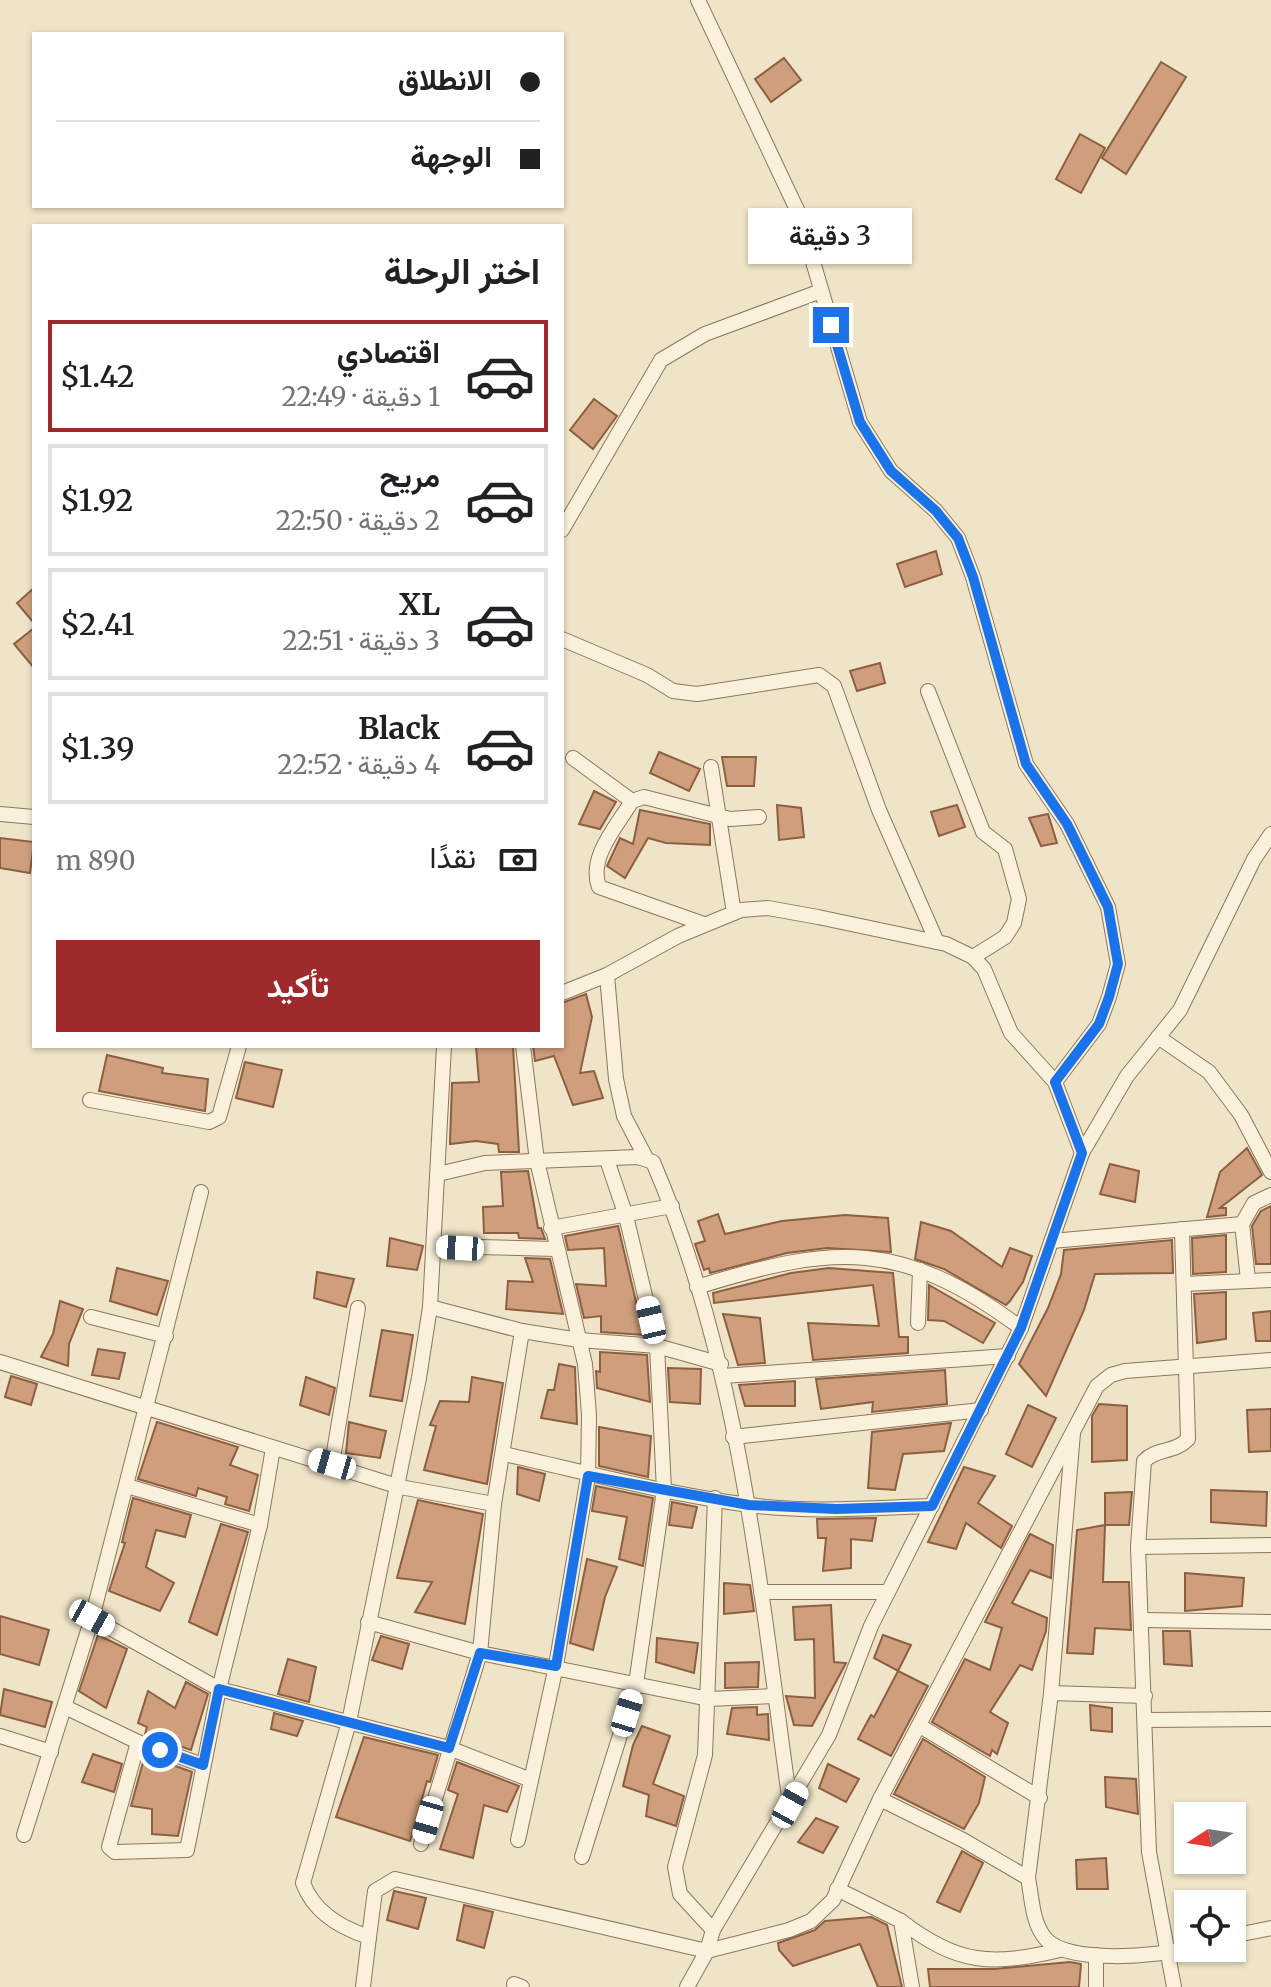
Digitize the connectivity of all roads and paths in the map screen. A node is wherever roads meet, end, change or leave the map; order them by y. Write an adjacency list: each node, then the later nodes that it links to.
1 (698, 0): 2 (street)
2 (821, 291): 3 (street); 24 (street)
3 (564, 527)
4 (564, 640): 16 (street)
5 (928, 691): 17 (street)
6 (573, 758): 8 (street)
7 (711, 767): 10 (street)
8 (632, 801): 10 (street); 15 (street)
9 (0, 814): 11 (street)
10 (719, 816): 12 (street); 14 (street)
11 (32, 817)
12 (759, 817)
13 (1271, 834): 20 (street)
14 (734, 913): 15 (street); 16 (street)
15 (704, 924): 18 (street)
16 (937, 942): 17 (street)
17 (973, 957): 24 (street)
18 (607, 975): 19 (street); 27 (street)
19 (564, 992)
20 (1158, 1037): 26 (street); 30 (street)
21 (238, 1048): 25 (street)
22 (444, 1048): 31 (street)
23 (523, 1048): 29 (street)
24 (1055, 1082): 26 (street)
25 (90, 1100)
26 (1082, 1153): 39 (street)
27 (646, 1158): 28 (street); 34 (street)
28 (607, 1160): 29 (street); 35 (street)
29 (537, 1161): 31 (street); 37 (street)
30 (1271, 1172)
31 (438, 1174): 40 (street)
32 (201, 1192): 53 (street)
33 (1271, 1195): 36 (street)
34 (672, 1206): 35 (street); 46 (street)
35 (626, 1216): 37 (street); 55 (street)
36 (1242, 1224): 38 (street); 43 (street)
37 (551, 1228): 41 (street)
38 (1182, 1229): 39 (street); 45 (street)
39 (1052, 1241): 51 (street)
40 (434, 1246): 41 (street); 47 (street)
41 (556, 1249): 54 (street)
42 (920, 1270): 46 (street); 50 (street); 51 (street)
43 (1248, 1280): 44 (street); 45 (street)
44 (1271, 1280)
45 (1184, 1284): 59 (street)
46 (697, 1287): 60 (street)
47 (430, 1307): 52 (street); 70 (street)
48 (358, 1308): 67 (street)
49 (91, 1317): 53 (street)
50 (918, 1323)
51 (1021, 1328): 56 (street)
52 (522, 1331): 54 (street); 66 (street)
53 (166, 1336): 61 (street)
54 (579, 1340): 55 (street); 68 (street)
55 (657, 1346): 60 (street); 71 (street)
56 (1008, 1356): 60 (street); 62 (street)
57 (1271, 1360): 59 (street)
58 (0, 1362): 61 (street)
59 (1186, 1367): 63 (street); 78 (street)
60 (722, 1370): 64 (street)
61 (148, 1409): 65 (street); 69 (street)
62 (981, 1410): 64 (street); 75 (street)
63 (1073, 1428): 89 (street); 97 (street)
64 (733, 1437): 74 (street)
65 (273, 1448): 67 (street); 76 (street)
66 (504, 1454): 68 (street); 73 (street)
67 (332, 1464): 70 (street)
68 (588, 1476): 71 (street); 86 (street)
69 (127, 1486): 76 (street); 81 (street)
70 (400, 1487): 73 (street); 83 (street)
71 (664, 1490): 72 (street); 87 (street)
72 (715, 1498): 74 (street); 92 (street)
73 (494, 1504): 85 (street)
74 (749, 1505): 75 (street); 79 (street)
75 (932, 1506): 80 (street)
76 (260, 1525): 88 (street)
77 (1271, 1545): 78 (street)
78 (1138, 1547): 82 (street)
79 (761, 1592): 80 (street); 90 (street)
80 (888, 1592): 106 (street)
81 (92, 1618): 88 (street); 93 (street)
82 (1143, 1620): 84 (street); 91 (street)
83 (368, 1622): 85 (street); 96 (street)
84 (1271, 1622)
85 (480, 1653): 86 (street); 100 (street)
86 (556, 1666): 87 (street); 103 (street)
87 (636, 1684): 92 (street); 110 (street)
88 (219, 1689): 96 (street); 102 (street)
89 (1051, 1693): 91 (street); 104 (street)
90 (775, 1696): 92 (street); 106 (street)
91 (1145, 1696): 95 (street)
92 (709, 1699): 115 (street)
93 (65, 1707): 99 (street); 101 (street)
94 (1271, 1719): 95 (street)
95 (1145, 1720): 121 (street)
96 (349, 1722): 100 (street); 117 (street)
97 (920, 1726): 104 (street); 105 (street)
98 (0, 1736): 101 (street)
99 (138, 1742): 102 (street); 102 (street)
100 (449, 1748): 103 (street); 109 (street)
101 (51, 1752): 107 (street)
102 (203, 1765)
103 (531, 1780): 108 (street)
104 (1040, 1798): 111 (street)
105 (880, 1799): 111 (street); 112 (street)
106 (790, 1805): 115 (street)
107 (24, 1835)
108 (518, 1840)
109 (421, 1844)
110 (582, 1857)
111 (1028, 1878): 118 (street)
112 (837, 1889): 113 (street); 119 (street)
113 (901, 1921): 118 (street); 125 (street)
114 (1271, 1928): 116 (street)
115 (713, 1930): 119 (street)
116 (1246, 1933)
117 (369, 1937): 119 (street); 123 (street)
118 (1060, 1950): 122 (street)
119 (707, 1951): 124 (street)
120 (1174, 1952): 121 (street)
121 (1166, 1954): 122 (street); 127 (street)
122 (1096, 1955): 126 (street)
123 (363, 1987)
124 (687, 1987)
125 (912, 1987)
126 (1096, 1987)
127 (1174, 1987)

